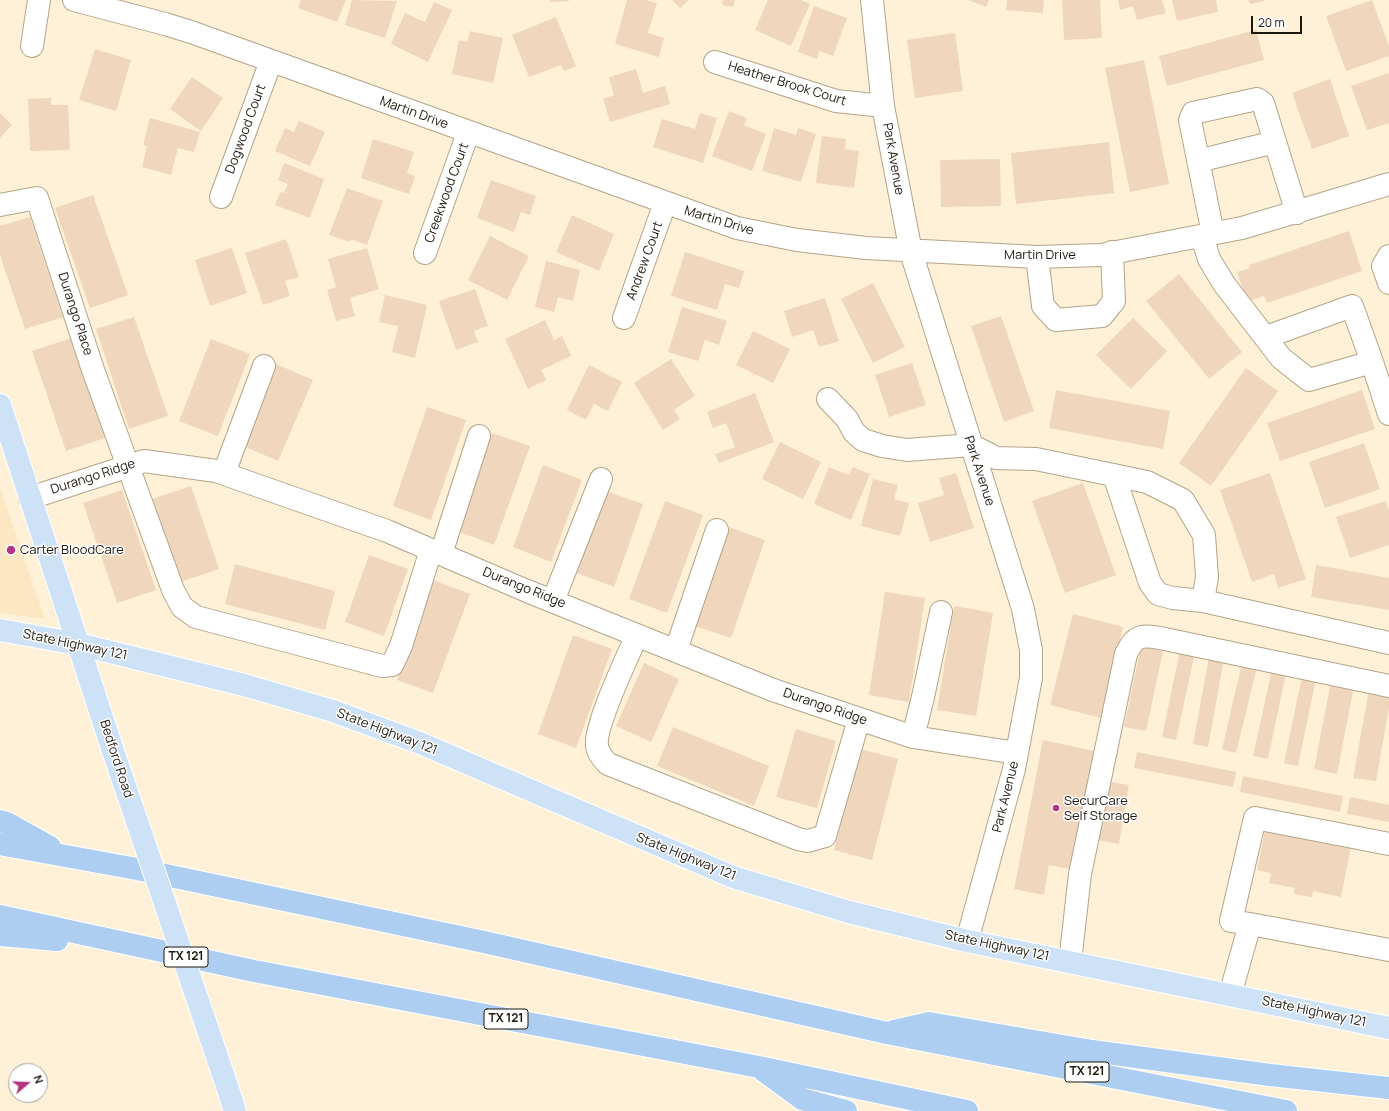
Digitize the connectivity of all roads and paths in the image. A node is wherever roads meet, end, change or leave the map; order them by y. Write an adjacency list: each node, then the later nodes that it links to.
1 (39, 0): 4 (street)
2 (74, 0): 5 (street, Martin Drive)
3 (872, 0): 7 (street, Park Avenue)
4 (32, 46)
5 (271, 61): 8 (street, Martin Drive); 12 (street, Dogwood Court)
6 (715, 62): 7 (street, Heather Brook Court)
7 (883, 106): 17 (street, Park Avenue)
8 (468, 133): 13 (street, Martin Drive); 19 (street, Creekwood Court)
9 (1275, 142): 10 (street); 10 (street); 15 (street)
10 (1198, 161): 16 (street)
11 (1389, 184): 15 (street, Martin Drive)
12 (221, 197)
13 (665, 203): 17 (street, Martin Drive); 23 (street, Andrew Court)
14 (0, 205): 33 (street, Durango Place)
15 (1296, 213): 16 (street, Martin Drive)
16 (1208, 235): 18 (street, Martin Drive); 24 (street)
17 (911, 252): 21 (street, Martin Drive); 32 (street, Park Avenue)
18 (1112, 252): 21 (street, Martin Drive); 21 (street)
19 (426, 253)
20 (1389, 256): 22 (street)
21 (1037, 257)
22 (1389, 283)
23 (624, 318)
24 (1266, 337): 25 (street); 25 (street)
25 (1372, 362): 29 (street)
26 (264, 366): 34 (street)
27 (828, 399): 32 (street)
28 (0, 406): 31 (main road, Bedford Road)
29 (1389, 414)
30 (479, 436): 39 (street)
31 (6, 443): 37 (main road, Bedford Road)
32 (971, 445): 35 (street); 51 (street, Park Avenue)
33 (129, 466): 34 (street, Durango Ridge); 37 (street, Durango Ridge); 39 (street)
34 (224, 474): 39 (street, Durango Ridge)
35 (1114, 475): 41 (street); 41 (street)
36 (601, 479): 40 (street)
37 (30, 498): 46 (main road, Bedford Road)
38 (717, 530): 47 (street)
39 (436, 552): 40 (street, Durango Ridge)
40 (553, 601): 44 (street, Durango Ridge)
41 (1203, 601): 45 (street)
42 (941, 612): 50 (street)
43 (0, 630): 46 (main road, State Highway 121)
44 (637, 634): 47 (street, Durango Ridge); 49 (street)
45 (1389, 643)
46 (78, 644): 59 (main road, State Highway 121); 68 (main road, Bedford Road, bridge)
47 (676, 650): 49 (street, Durango Ridge)
48 (1389, 686): 62 (street)
49 (859, 719): 50 (street, Durango Ridge)
50 (913, 737): 51 (street, Durango Ridge)
51 (1017, 753): 59 (street, Park Avenue)
52 (0, 821): 55 (highway)
53 (0, 844): 55 (highway, TX 121)
54 (1389, 844): 57 (street)
55 (62, 854): 65 (highway, TX 121)
56 (0, 916): 60 (highway, TX 121)
57 (1250, 924): 61 (street); 63 (street)
58 (0, 935): 60 (highway)
59 (967, 940): 62 (main road, State Highway 121)
60 (119, 942): 66 (highway, TX 121)
61 (1389, 950)
62 (1070, 962): 63 (main road, State Highway 121)
63 (1230, 995): 64 (main road, State Highway 121)
64 (1389, 1028)
65 (887, 1033): 67 (highway); 71 (highway, TX 121)
66 (759, 1067): 69 (highway); 70 (highway, TX 121)
67 (1389, 1088)
68 (235, 1111)
69 (846, 1111)
70 (967, 1111)
71 (1286, 1111)

